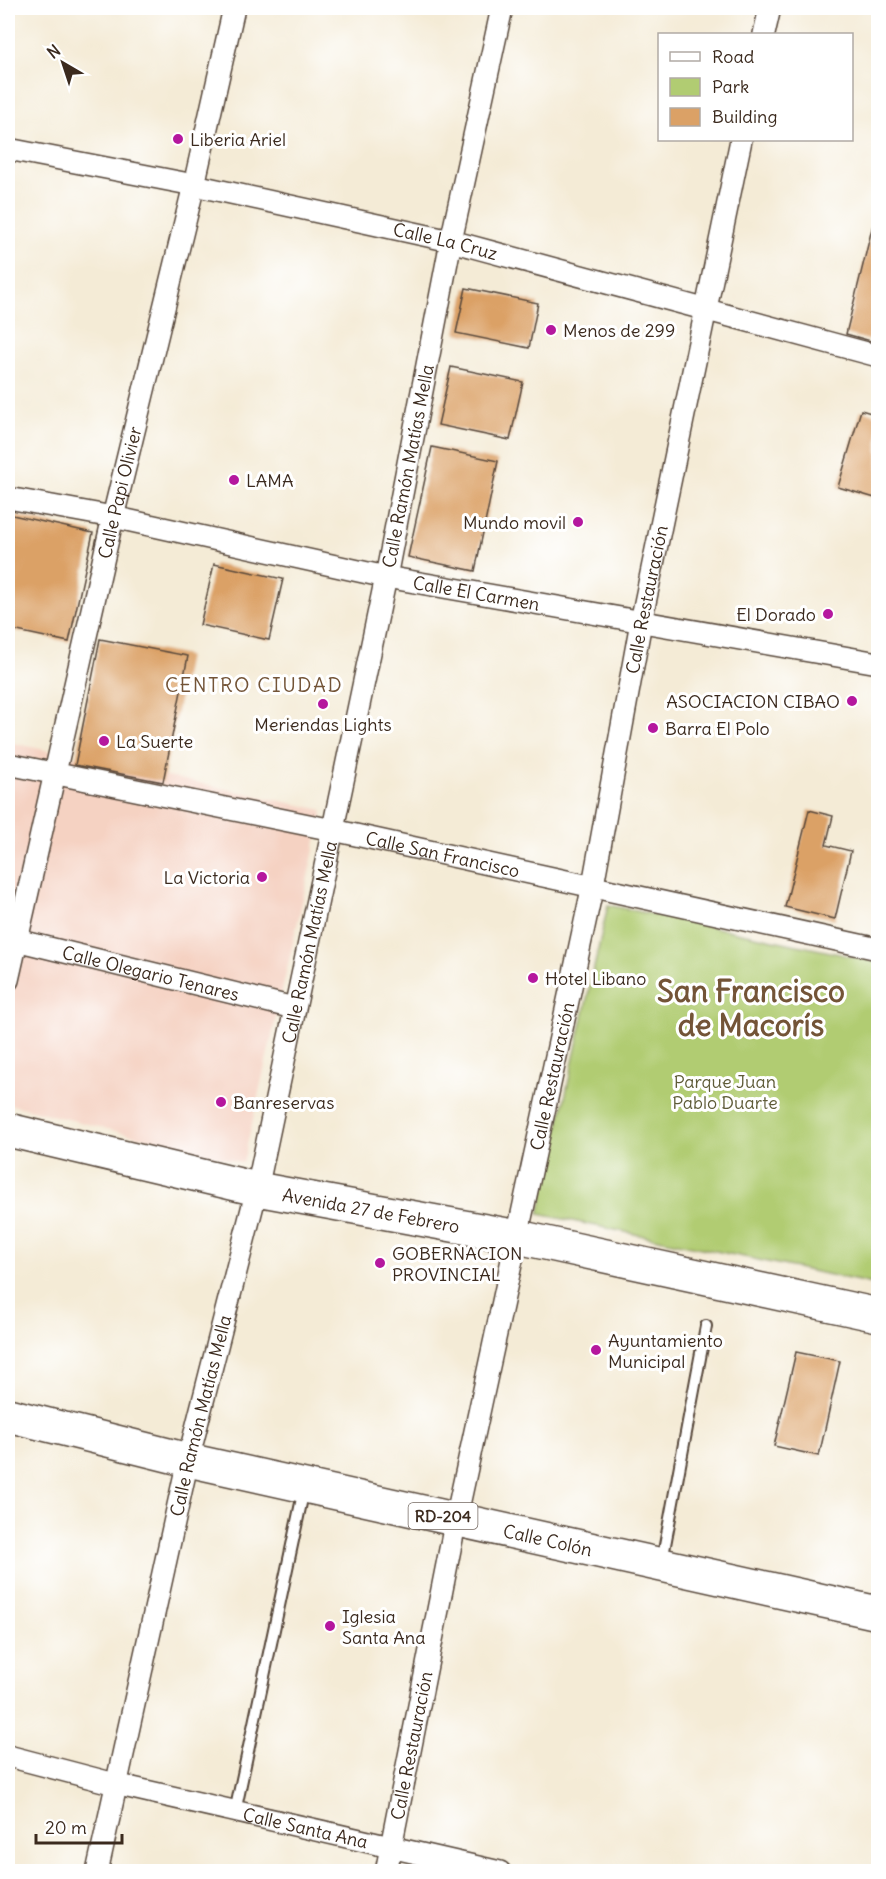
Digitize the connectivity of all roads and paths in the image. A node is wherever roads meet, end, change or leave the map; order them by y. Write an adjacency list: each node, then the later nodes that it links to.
1 (234, 8): 7 (street, Calle Papi Olivier)
2 (502, 8): 8 (street, Calle Ramón Matías Mella)
3 (770, 8): 4 (street)
4 (764, 33)
5 (741, 141): 9 (street, Calle Restauración)
6 (8, 149): 7 (street, Calle La Cruz)
7 (194, 185): 8 (street, Calle La Cruz); 12 (street, Calle Papi Olivier)
8 (451, 241): 9 (street, Calle La Cruz); 13 (street, Calle Ramón Matías Mella)
9 (705, 308): 10 (street, Calle La Cruz); 14 (street, Calle Restauración)
10 (879, 356)
11 (8, 498): 12 (street, Calle El Carmen)
12 (113, 517): 13 (street, Calle El Carmen); 17 (street, Calle Papi Olivier)
13 (386, 577): 14 (street, Calle El Carmen); 18 (street, Calle Ramón Matías Mella)
14 (641, 622): 15 (street, Calle El Carmen); 19 (street, Calle Restauración)
15 (879, 663)
16 (8, 764): 17 (street, Calle San Francisco)
17 (54, 774): 18 (street, Calle San Francisco); 20 (street, Calle Papi Olivier)
18 (333, 830): 19 (street, Calle San Francisco); 23 (street, Calle Ramón Matías Mella)
19 (593, 885): 21 (street, Calle San Francisco); 26 (street, Calle Restauración)
20 (11, 939): 22 (street, Calle Papi Olivier); 23 (street, Calle Olegario Tenares)
21 (879, 949)
22 (8, 980)
23 (294, 1008): 25 (street, Calle Ramón Matías Mella)
24 (8, 1130): 25 (main road, Avenida 27 de Febrero)
25 (257, 1189): 26 (main road, Avenida 27 de Febrero); 30 (street, Calle Ramón Matías Mella)
26 (518, 1237): 27 (main road, Avenida 27 de Febrero); 32 (street, Calle Restauración)
27 (879, 1315)
28 (706, 1326): 33 (lane)
29 (8, 1415): 30 (main road, Calle Colón / RD-204)
30 (188, 1460): 31 (main road, Calle Colón / RD-204); 36 (street, Calle Ramón Matías Mella)
31 (305, 1486): 32 (main road, Calle Colón / RD-204); 37 (lane)
32 (456, 1519): 33 (main road, Calle Colón / RD-204); 38 (street, Calle Restauración)
33 (662, 1564): 34 (main road, Calle Colón / RD-204)
34 (879, 1613)
35 (8, 1756): 36 (street, Calle Santa Ana)
36 (115, 1784): 37 (street, Calle Santa Ana); 39 (street, Calle Ramón Matías Mella)
37 (235, 1812): 38 (street, Calle Santa Ana)
38 (392, 1847): 40 (street, Calle Restauración); 41 (street, Calle Santa Ana)
39 (97, 1872)
40 (386, 1872)
41 (500, 1872)

